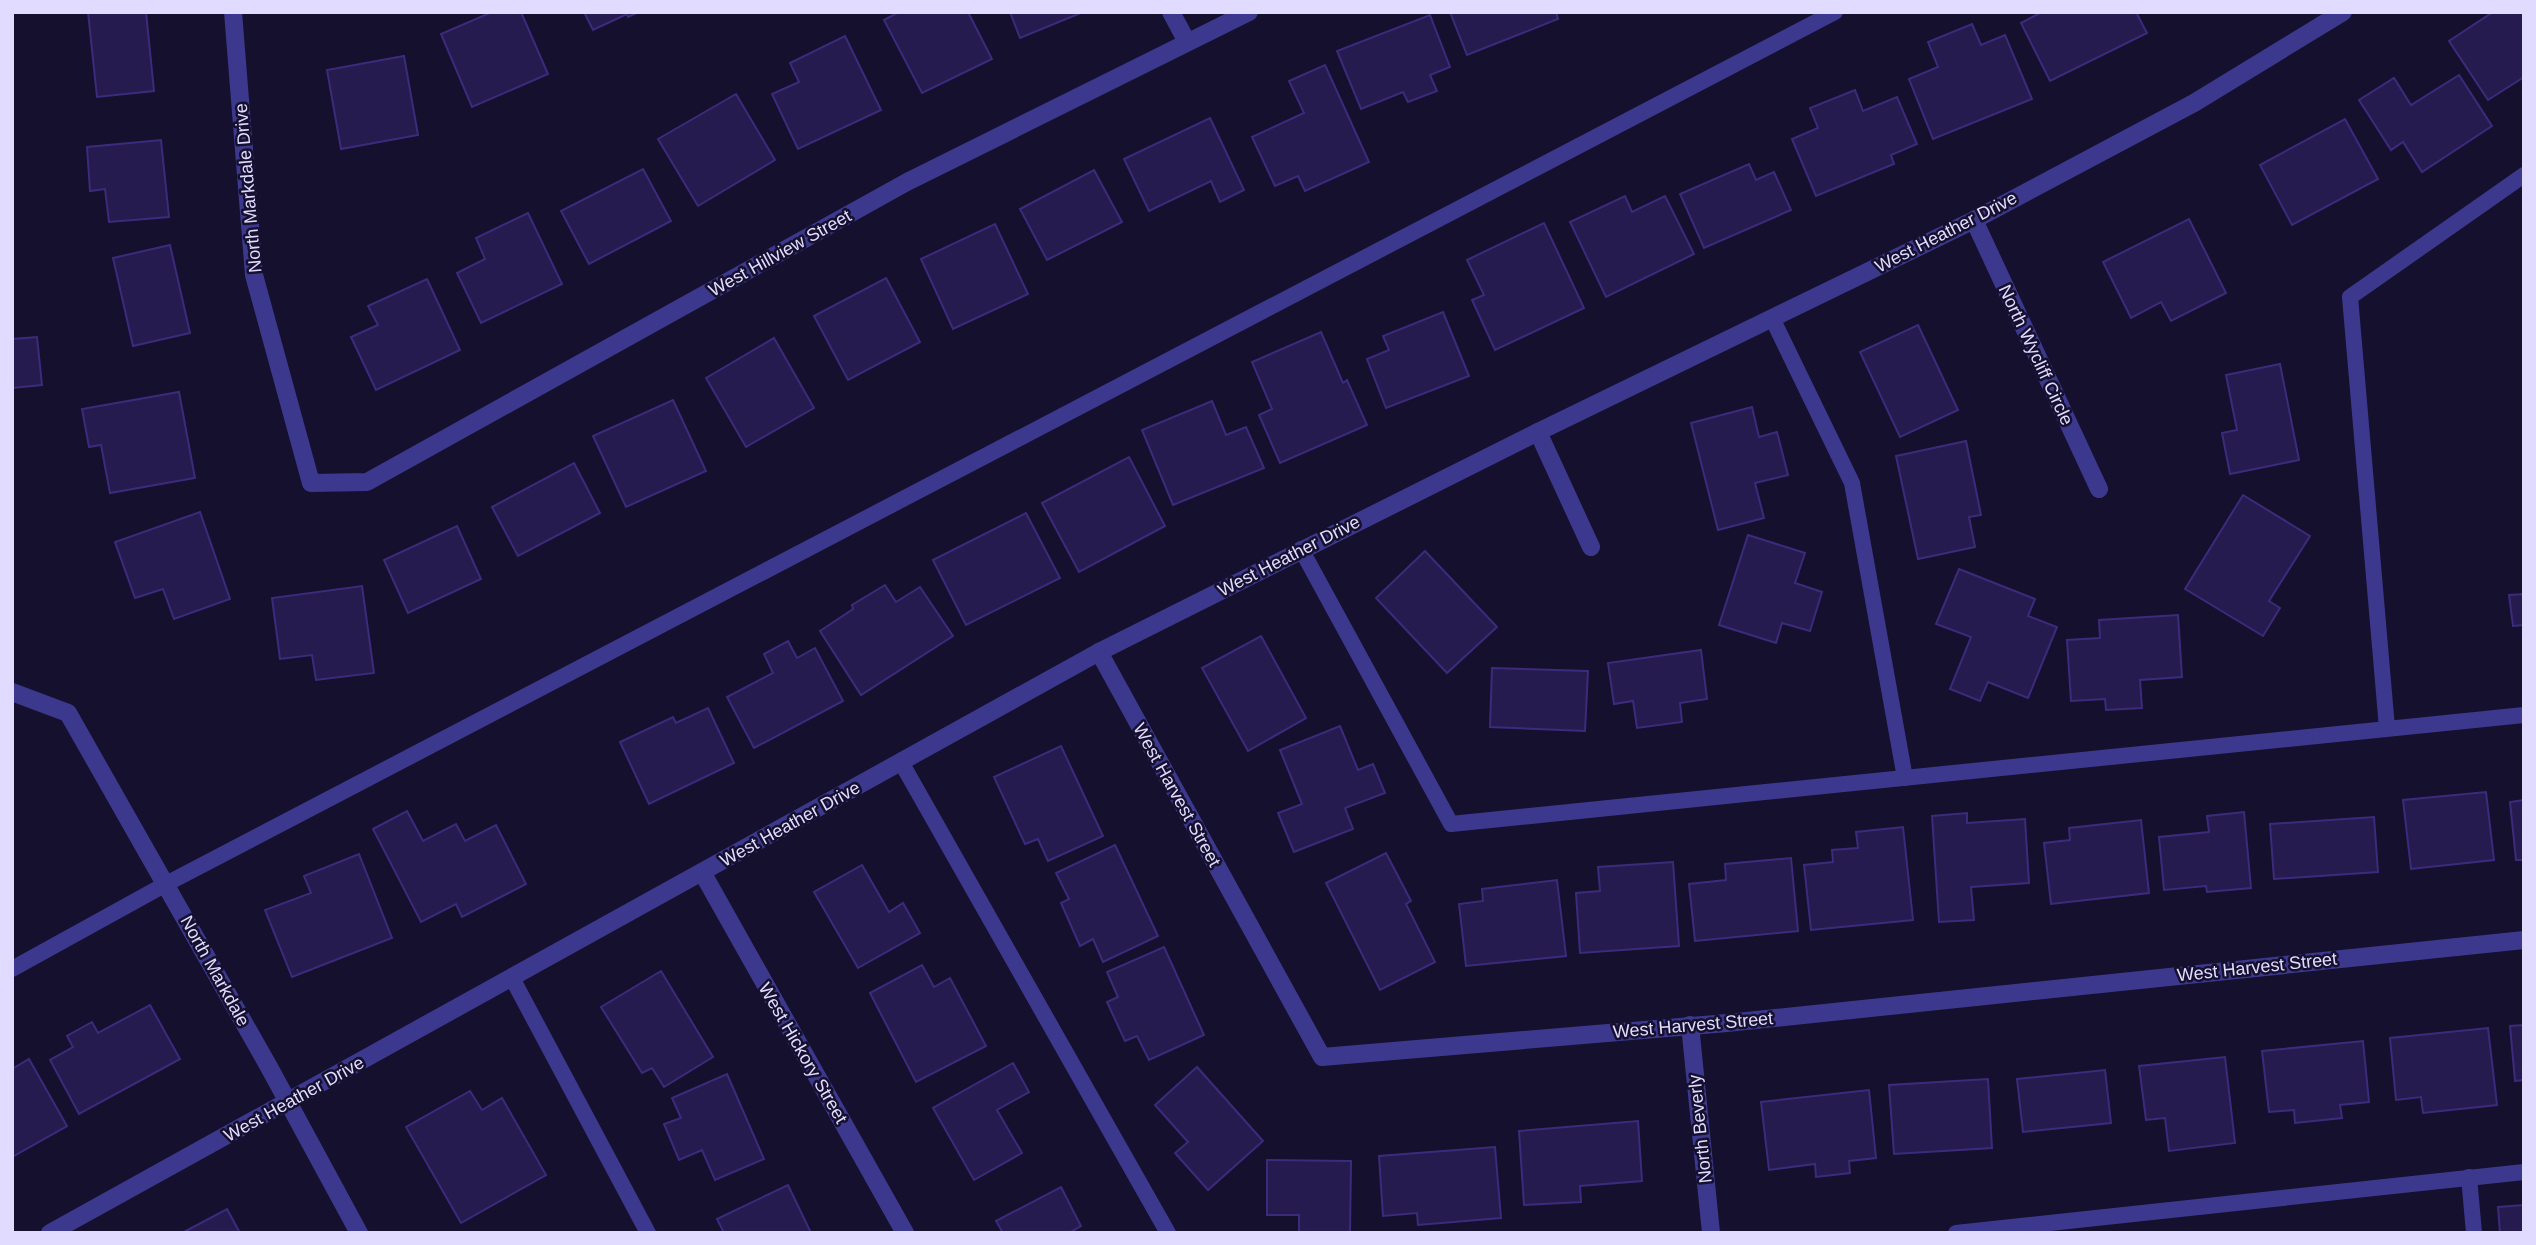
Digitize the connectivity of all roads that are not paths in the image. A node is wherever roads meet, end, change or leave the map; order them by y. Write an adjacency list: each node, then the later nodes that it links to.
1 (233, 12): 11 (street, North Markdale Drive)
2 (1171, 12): 6 (street)
3 (1249, 12): 6 (street, West Hillview Street)
4 (1835, 12): 22 (lane)
5 (2343, 12): 8 (street, West Heather Drive)
6 (1186, 42): 11 (street, West Hillview Street)
7 (2524, 175): 18 (lane)
8 (1974, 220): 9 (street, West Heather Drive); 12 (street, North Wycliff Circle)
9 (1772, 318): 10 (street, West Heather Drive); 20 (lane)
10 (1538, 432): 13 (street); 14 (street, West Heather Drive)
11 (311, 483)
12 (2099, 489)
13 (1591, 547)
14 (1301, 550): 15 (street, West Heather Drive); 20 (lane)
15 (1099, 652): 19 (street, West Heather Drive); 26 (street, West Harvest Street)
16 (12, 692): 22 (street, North Markdale)
17 (2524, 715): 18 (lane)
18 (2387, 728): 20 (lane)
19 (901, 762): 21 (street, West Heather Drive); 34 (lane)
20 (1905, 778)
21 (702, 872): 25 (street, West Heather Drive); 33 (street, West Hickory Street)
22 (166, 884): 24 (lane); 27 (street, North Markdale)
23 (2524, 940): 26 (street, West Harvest Street)
24 (12, 969)
25 (512, 978): 27 (street, West Heather Drive); 32 (lane)
26 (1690, 1025): 35 (street, North Beverly)
27 (288, 1101): 30 (street, West Heather Drive); 31 (street, North Markdale)
28 (2524, 1172): 29 (lane)
29 (2469, 1177): 36 (lane); 37 (lane)
30 (50, 1233)
31 (359, 1233)
32 (648, 1233)
33 (905, 1233)
34 (1168, 1233)
35 (1711, 1233)
36 (1956, 1233)
37 (2474, 1233)

